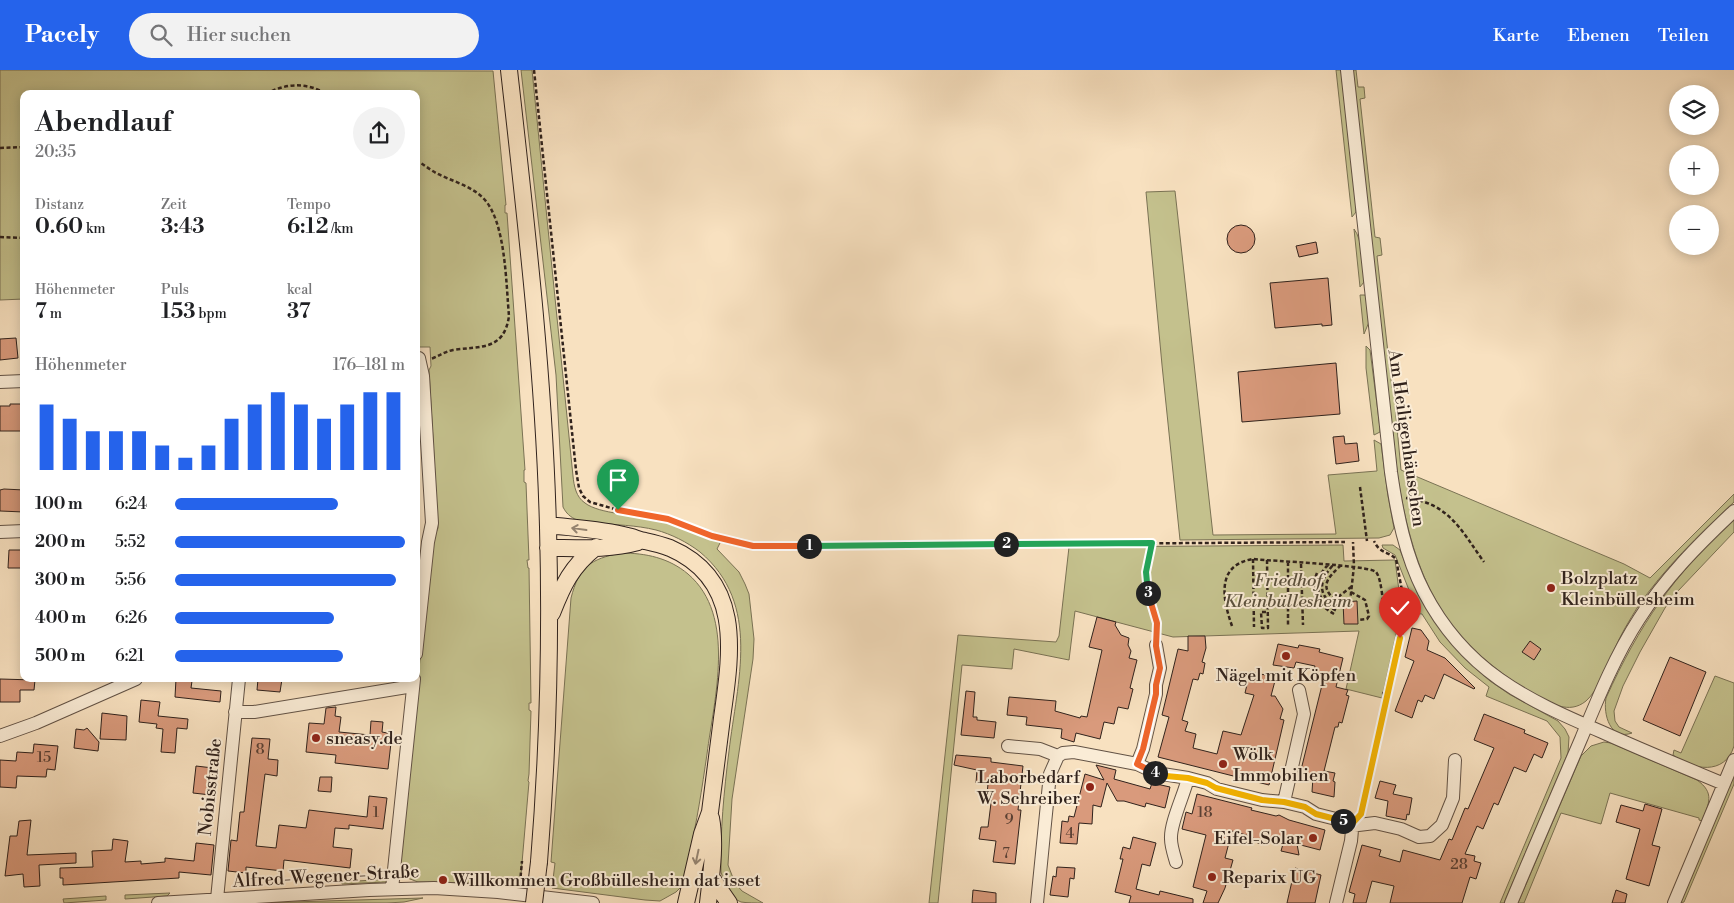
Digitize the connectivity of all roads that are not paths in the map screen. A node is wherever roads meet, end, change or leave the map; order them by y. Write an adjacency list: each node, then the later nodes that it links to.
1 (509, 70): 7 (main road)
2 (1347, 70): 22 (street, Am Heiligenhäuschen)
3 (420, 365): 13 (street)
4 (20, 381): 5 (street)
5 (0, 382)
6 (1734, 511): 22 (street)
7 (548, 525): 10 (main road, one-way to 7); 12 (main road)
8 (20, 531): 9 (street)
9 (0, 532)
10 (644, 541): 11 (main road); 32 (main road)
11 (596, 547): 12 (main road); 15 (main road)
12 (548, 548): 15 (main road)
13 (421, 556): 14 (street)
14 (420, 576)
15 (549, 620): 39 (main road, bridge)
16 (1156, 646): 28 (street)
17 (129, 682): 23 (street)
18 (239, 682): 21 (street, Nobisstraße)
19 (413, 682): 21 (street); 36 (street)
20 (1299, 690): 31 (street)
21 (235, 712): 37 (street, Nobisstraße)
22 (1587, 726): 30 (street, Am Heiligenhäuschen); 46 (street)
23 (0, 736)
24 (1008, 746): 25 (street)
25 (1058, 756): 28 (street); 44 (street)
26 (1455, 760): 33 (street)
27 (1734, 760): 30 (street)
28 (1137, 764): 29 (street)
29 (1188, 778): 31 (street); 34 (street)
30 (1724, 784): 47 (street)
31 (1284, 802): 33 (street)
32 (710, 812): 35 (main road); 41 (main road, one-way to 41)
33 (1347, 823): 45 (street)
34 (1176, 862)
35 (711, 877): 42 (main road); 43 (main road)
36 (392, 889): 37 (street, Alfred-Wegener-Straße); 40 (street, Alfred-Wegener-Straße)
37 (217, 899): 38 (street, Alfred-Wegener-Straße)
38 (158, 903)
39 (534, 903)
40 (593, 903)
41 (686, 903)
42 (708, 903)
43 (729, 903)
44 (1037, 903)
45 (1336, 903)
46 (1511, 903)
47 (1674, 903)

